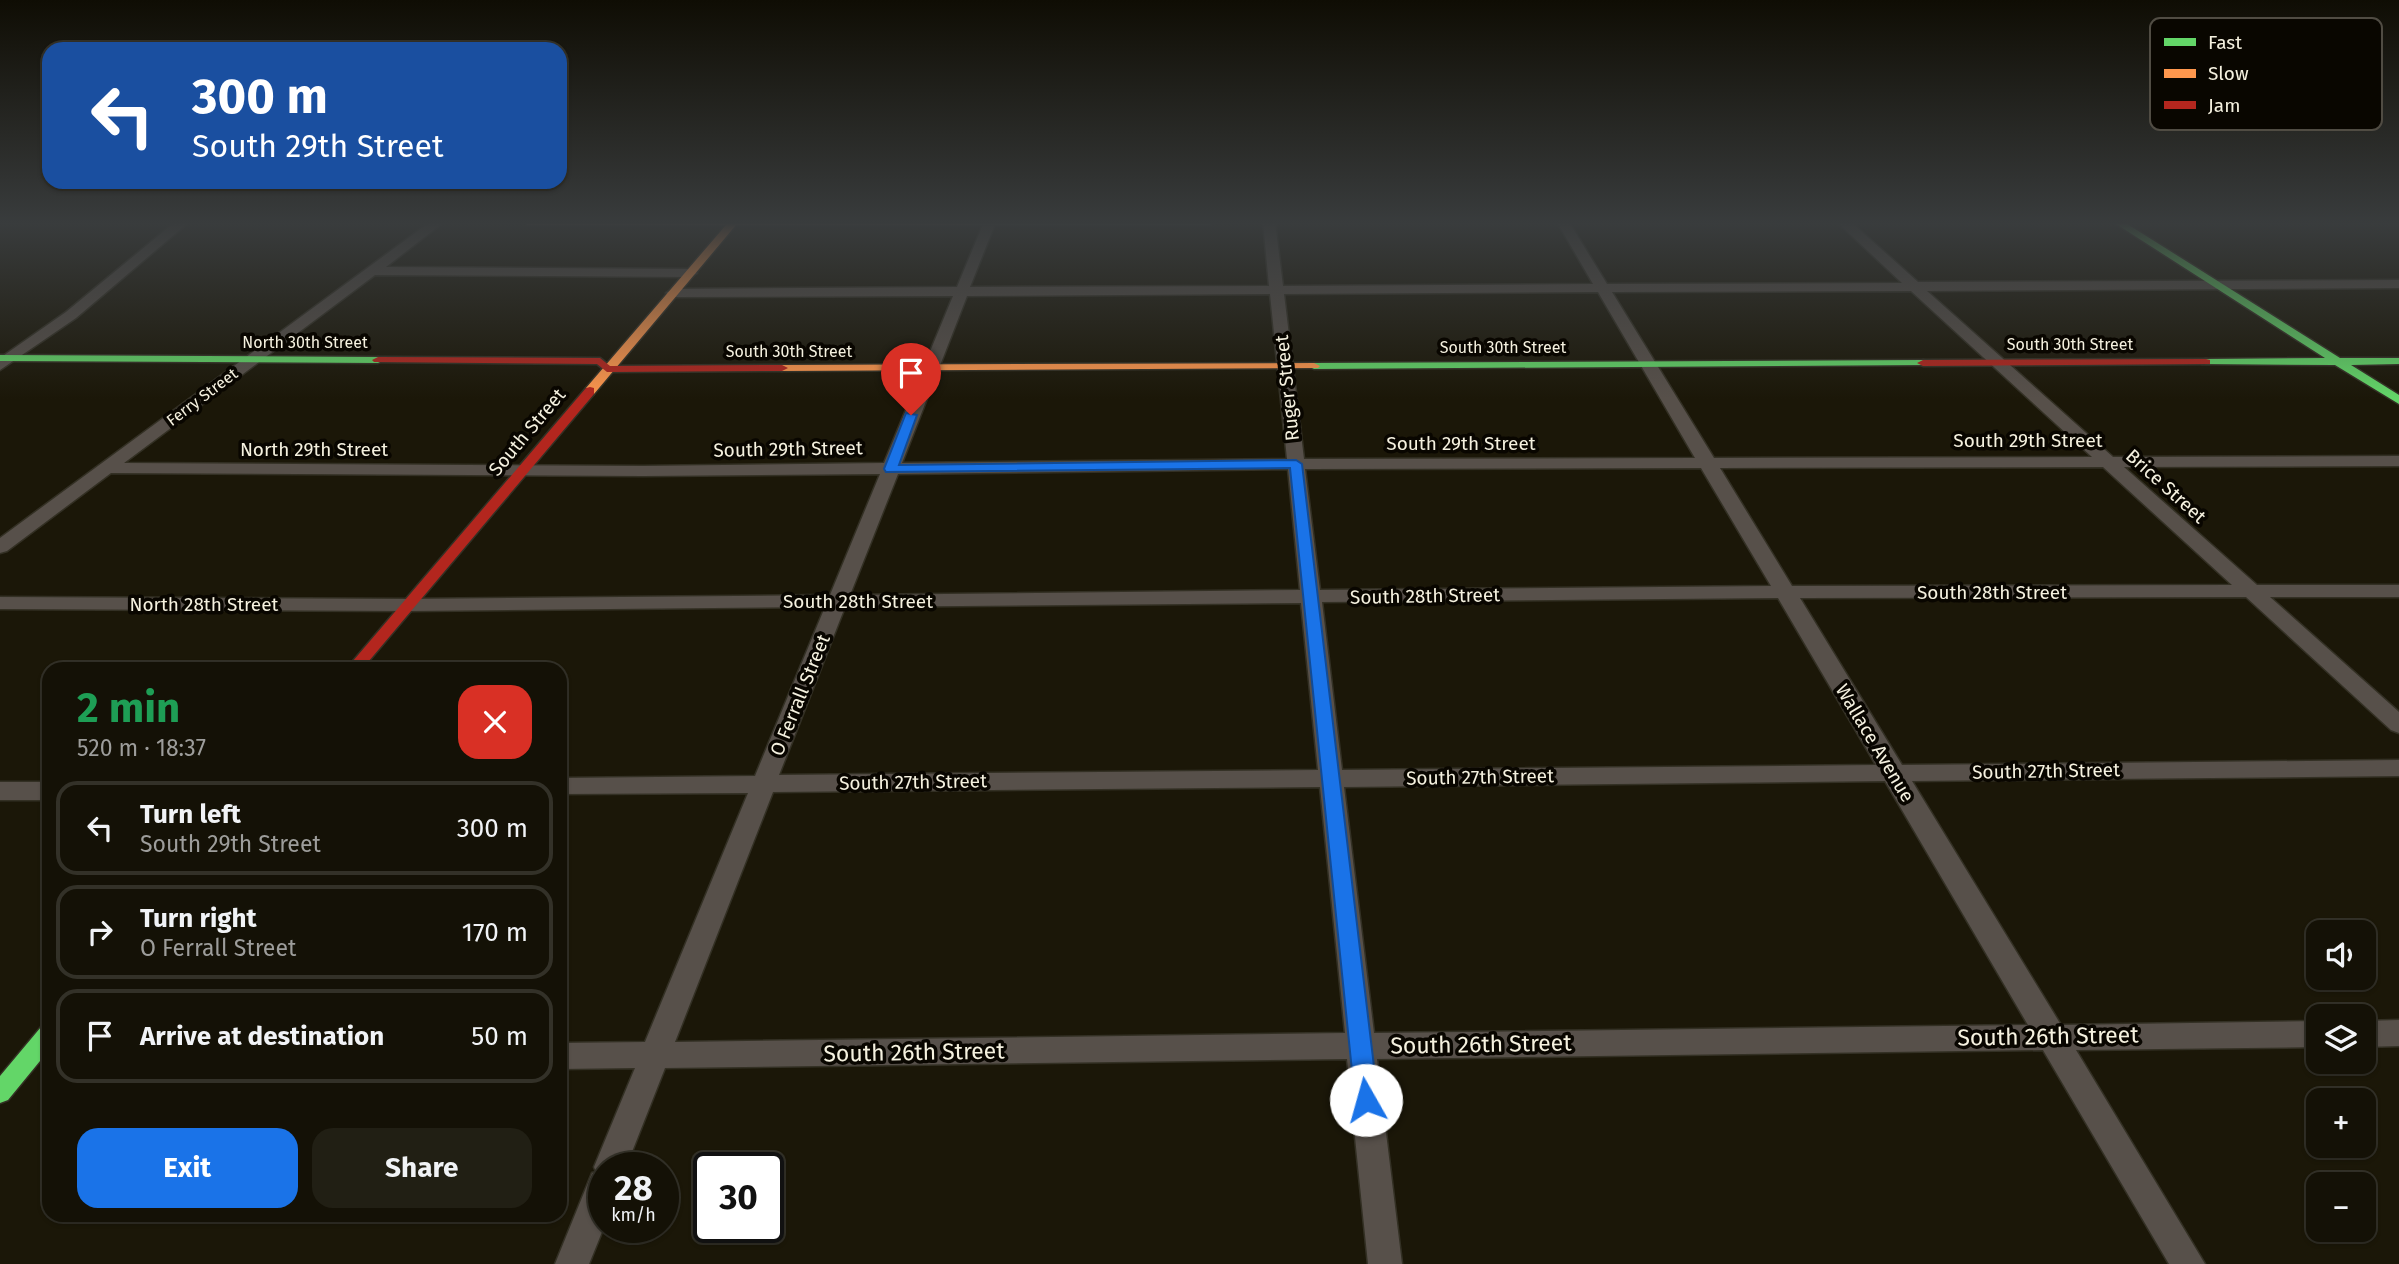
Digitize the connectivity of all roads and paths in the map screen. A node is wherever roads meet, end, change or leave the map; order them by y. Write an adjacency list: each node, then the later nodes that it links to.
1 (106, 281): 17 (street)
2 (359, 281): 16 (street, Ferry Street)
3 (683, 281): 15 (street, South Street)
4 (967, 281): 14 (street, O Ferrall Street)
5 (1275, 281): 13 (street, Ruger Street)
6 (1599, 281): 12 (street, Wallace Avenue)
7 (1908, 281): 11 (street, Brice Street)
8 (2210, 281): 10 (street)
9 (2399, 284): 10 (street)
10 (2216, 285): 11 (street); 18 (street)
11 (1915, 287): 12 (street); 20 (street, Brice Street)
12 (1603, 288): 13 (street); 21 (street, Wallace Avenue)
13 (1276, 290): 14 (street); 22 (street, Ruger Street)
14 (963, 291): 15 (street); 23 (street, O Ferrall Street)
15 (673, 293): 24 (street, South Street)
16 (253, 359): 17 (street, North 30th Street); 24 (street, North 30th Street); 30 (street, Ferry Street)
17 (4, 360)
18 (2337, 361): 19 (street, South 30th Street); 20 (street, South 30th Street); 25 (street)
19 (2399, 361)
20 (1998, 362): 21 (street, South 30th Street); 26 (street, Brice Street)
21 (1648, 363): 22 (street, South 30th Street); 28 (street, Wallace Avenue)
22 (1285, 365): 23 (street, South 30th Street); 29 (street, Ruger Street)
23 (930, 368): 24 (street, South 30th Street); 31 (street, O Ferrall Street)
24 (607, 369): 32 (street, South Street)
25 (2399, 400)
26 (2108, 461): 27 (street, South 29th Street); 28 (street, South 29th Street); 35 (street, Brice Street)
27 (2399, 461)
28 (1707, 463): 29 (street, South 29th Street); 36 (street, Wallace Avenue)
29 (1296, 464): 31 (street, South 29th Street); 37 (street, Ruger Street)
30 (106, 468): 32 (street, North 29th Street); 33 (street, Ferry Street)
31 (891, 469): 32 (street, South 29th Street); 38 (street, O Ferrall Street)
32 (522, 471): 40 (street, South Street)
33 (0, 547)
34 (2399, 591): 35 (street, South 28th Street)
35 (2252, 592): 36 (street, South 28th Street); 42 (street, Brice Street)
36 (1786, 593): 37 (street, South 28th Street); 44 (street, Wallace Avenue)
37 (1309, 598): 38 (street, South 28th Street); 45 (street, Ruger Street)
38 (838, 601): 40 (street, South 28th Street); 46 (street, O Ferrall Street)
39 (0, 603): 40 (street, North 28th Street)
40 (409, 605): 41 (street, South Street)
41 (360, 662)
42 (2399, 725)
43 (2399, 768): 44 (street, South 27th Street)
44 (1893, 773): 45 (street, South 27th Street); 53 (street, Wallace Avenue)
45 (1330, 778): 46 (street, South 27th Street); 55 (street, Ruger Street)
46 (764, 784): 47 (street, South 27th Street); 57 (street, O Ferrall Street)
47 (567, 786)
48 (0, 791): 49 (street)
49 (42, 791)
50 (2399, 1033): 52 (street)
51 (2306, 1034): 53 (street, South 26th Street)
52 (2376, 1034)
53 (2051, 1035): 55 (street, South 26th Street); 64 (street, Wallace Avenue)
54 (42, 1042): 58 (street)
55 (1360, 1046): 57 (street, South 26th Street); 63 (street, Ruger Street)
56 (567, 1056): 57 (street, South 26th Street)
57 (655, 1056): 60 (street, O Ferrall Street)
58 (25, 1062): 59 (street)
59 (0, 1093)
60 (617, 1152)
61 (588, 1224): 62 (street)
62 (572, 1264)
63 (1385, 1264)
64 (2188, 1264)

